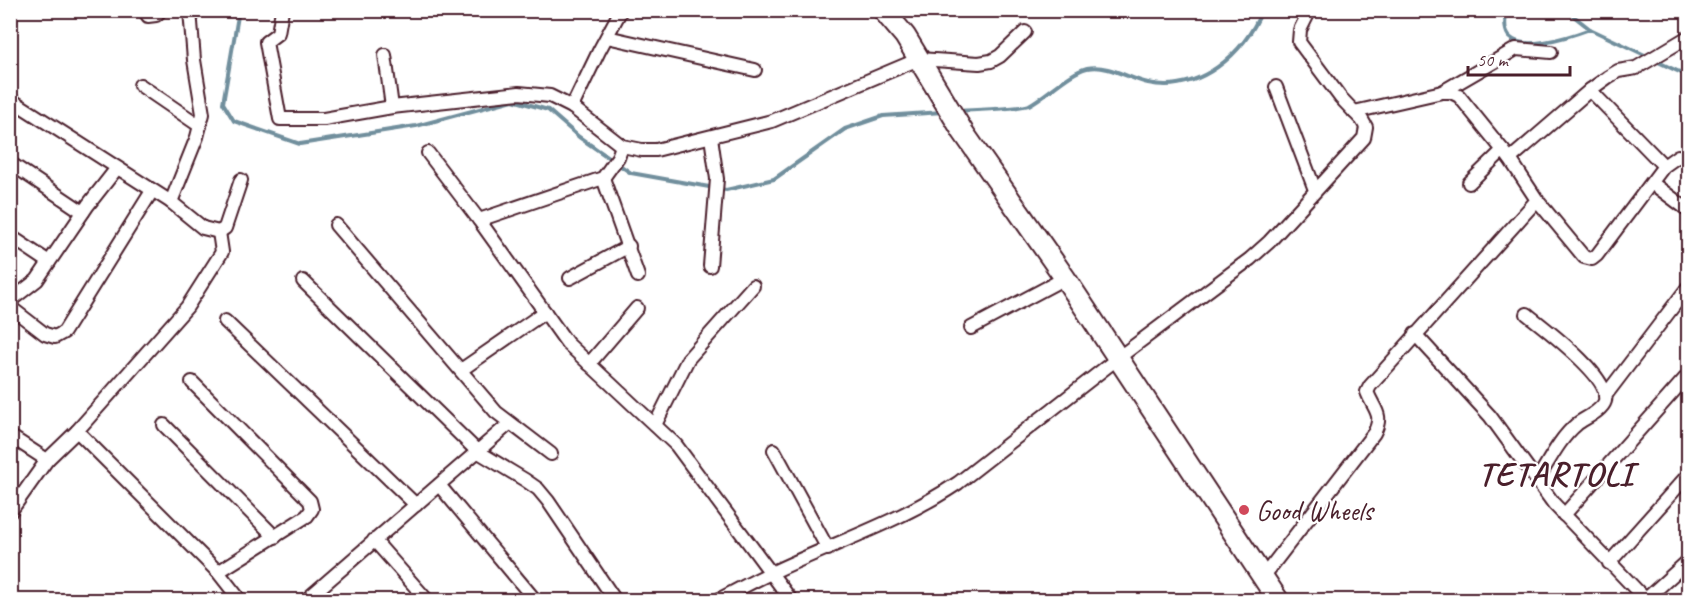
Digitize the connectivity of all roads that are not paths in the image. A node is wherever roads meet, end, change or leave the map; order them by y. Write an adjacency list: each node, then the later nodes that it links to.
1 (144, 10): 2 (street)
2 (161, 10)
3 (190, 10): 23 (street)
4 (282, 10): 20 (street)
5 (621, 10): 9 (street)
6 (1310, 10): 22 (street)
7 (887, 11): 13 (main road)
8 (1025, 32): 13 (street)
9 (607, 37): 14 (street); 21 (street)
10 (1689, 37): 17 (street)
11 (1551, 52): 18 (street)
12 (385, 55): 20 (street)
13 (919, 59): 24 (street); 51 (main road)
14 (755, 70)
15 (140, 85): 23 (street)
16 (1276, 87): 36 (street)
17 (1590, 90): 27 (street); 30 (street)
18 (1442, 92): 22 (street); 27 (street)
19 (10, 99): 31 (street)
20 (392, 106): 21 (street)
21 (572, 107): 25 (street)
22 (1354, 112): 36 (street)
23 (200, 126): 39 (street)
24 (711, 137): 25 (street); 48 (street)
25 (620, 151): 32 (street)
26 (428, 153): 42 (street)
27 (1506, 155): 34 (street); 38 (street)
28 (1689, 160): 30 (street)
29 (10, 164): 41 (street)
30 (1664, 166): 35 (street)
31 (117, 168): 37 (street); 41 (street)
32 (606, 175): 42 (street); 46 (street)
33 (241, 180): 44 (street)
34 (1469, 183)
35 (1652, 183): 38 (street); 40 (street)
36 (1315, 190): 63 (street)
37 (152, 191): 39 (street); 56 (street)
38 (1537, 200): 62 (street)
39 (171, 202): 44 (street)
40 (1689, 210)
41 (83, 212): 47 (street)
42 (479, 220): 58 (street)
43 (336, 225): 65 (street)
44 (219, 232): 72 (street)
45 (10, 236): 47 (street)
46 (629, 246): 49 (street); 50 (street)
47 (49, 262): 55 (street)
48 (710, 266)
49 (638, 276)
50 (570, 278)
51 (1065, 278): 61 (street); 63 (main road)
52 (303, 281): 75 (street)
53 (753, 286): 71 (street)
54 (1689, 287): 68 (street)
55 (10, 301)
56 (10, 307)
57 (637, 308): 64 (street)
58 (545, 312): 64 (street); 65 (street)
59 (1527, 314): 68 (street)
60 (225, 321): 81 (street)
61 (971, 328)
62 (1415, 334): 79 (street); 91 (street)
63 (1118, 358): 86 (street); 91 (main road)
64 (589, 364): 71 (street)
65 (461, 370): 69 (street)
66 (1689, 375): 83 (street)
67 (192, 382): 84 (street)
68 (1605, 396): 79 (street)
69 (509, 424): 75 (street); 76 (street)
70 (164, 425): 84 (street)
71 (655, 425): 90 (street)
72 (77, 431): 77 (street); 89 (street)
73 (10, 436): 77 (street)
74 (774, 450): 86 (street)
75 (477, 451): 80 (street); 96 (street)
76 (551, 454)
77 (47, 460): 82 (street)
78 (1689, 475): 88 (street)
79 (1537, 480): 83 (street)
80 (439, 485): 81 (street); 95 (street)
81 (416, 506): 85 (street)
82 (10, 512)
83 (1564, 515): 88 (street)
84 (275, 537): 89 (street)
85 (374, 540): 93 (street); 94 (street)
86 (828, 549): 90 (street)
87 (1689, 561): 100 (street)
88 (1609, 563): 100 (street)
89 (219, 572): 92 (street)
90 (771, 573): 97 (street); 98 (street)
91 (1263, 576): 99 (main road)
92 (240, 600)
93 (306, 600)
94 (427, 600)
95 (535, 600)
96 (615, 600)
97 (718, 600)
98 (792, 600)
99 (1278, 600)
100 (1646, 600)

